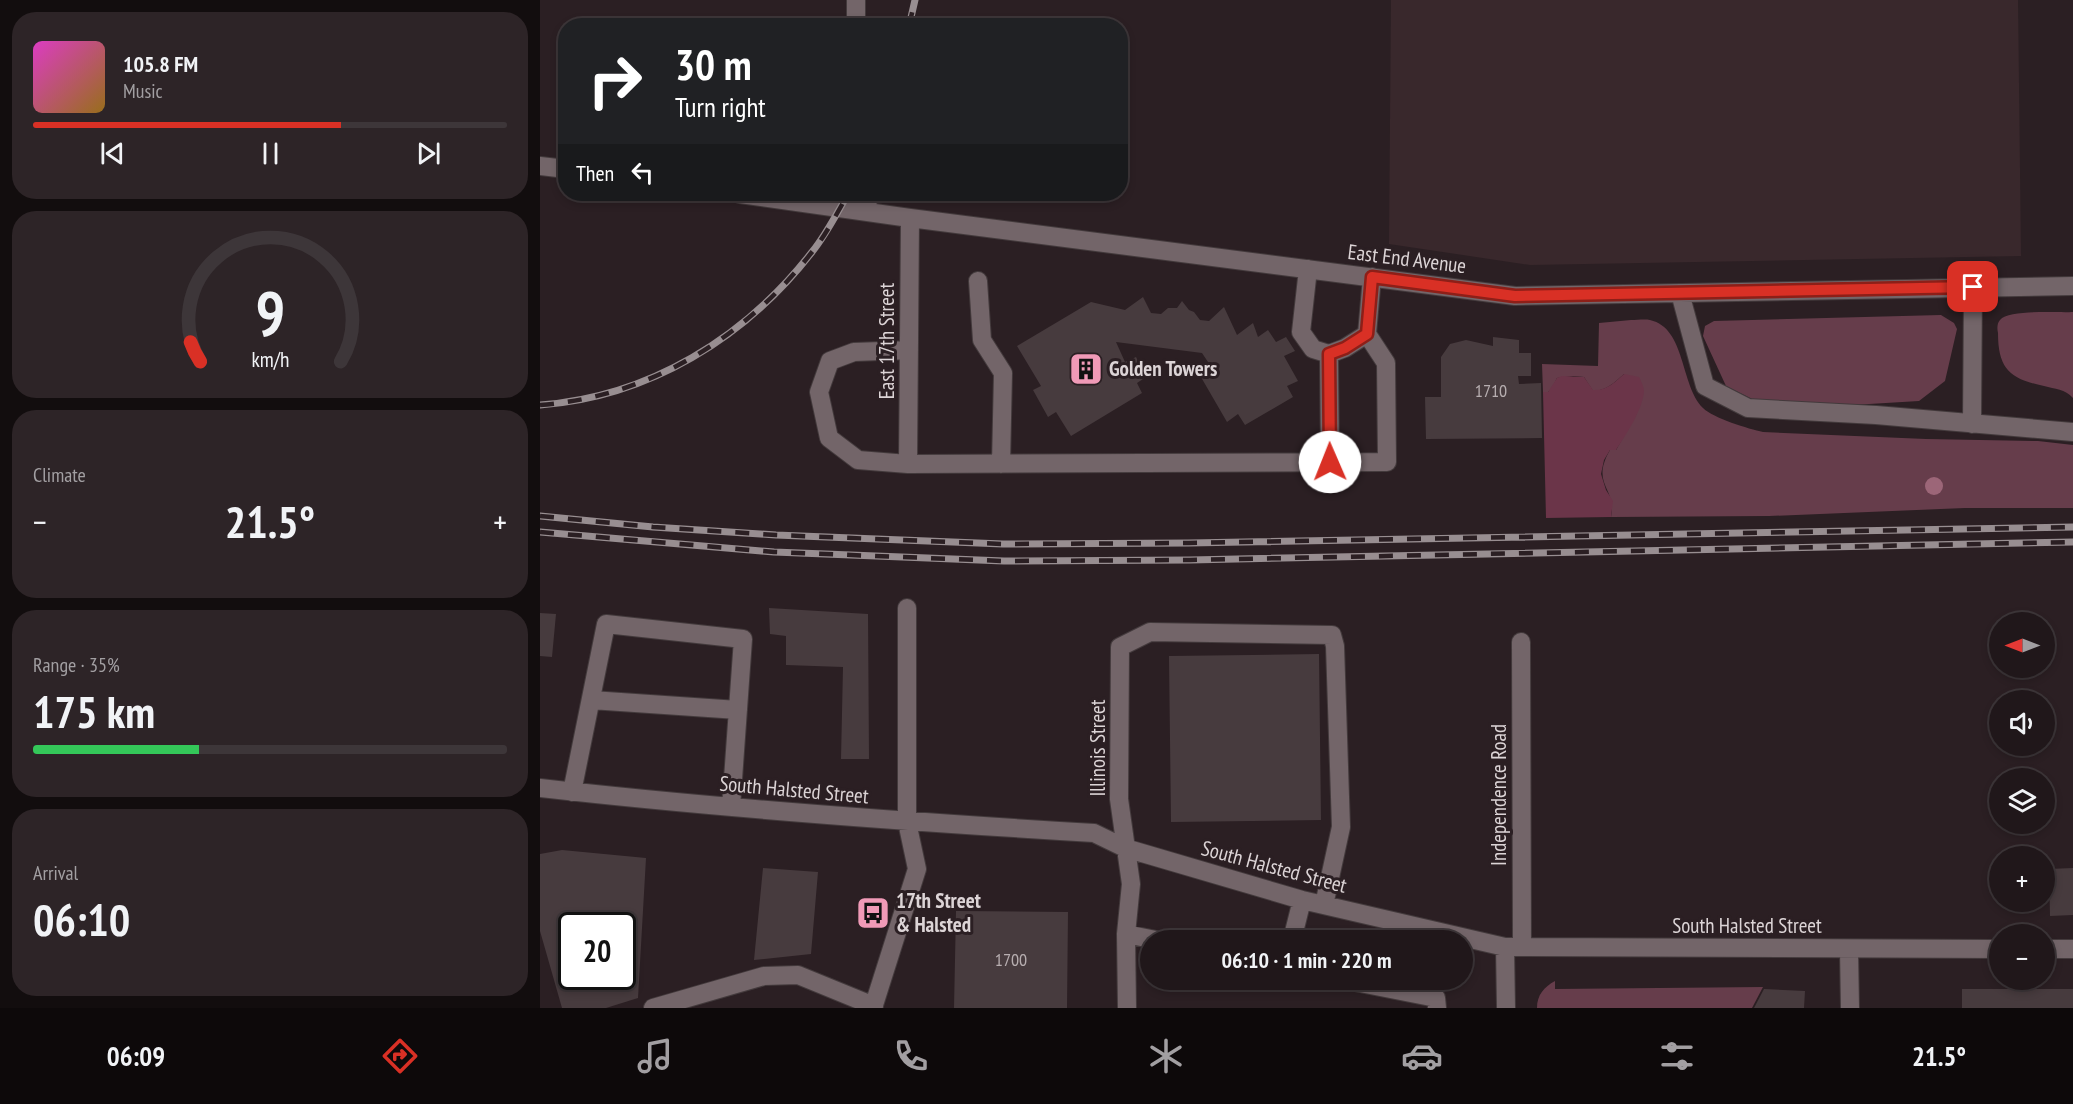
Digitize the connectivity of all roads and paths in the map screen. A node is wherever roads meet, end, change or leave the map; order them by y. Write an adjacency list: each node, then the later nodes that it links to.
1 (856, 0): 2 (street)
2 (856, 18)
3 (540, 166): 4 (street)
4 (558, 168)
5 (852, 201): 6 (street, East End Avenue)
6 (868, 202): 7 (street, East End Avenue)
7 (910, 218): 8 (street, East End Avenue); 15 (street, East 17th Street)
8 (1308, 269): 9 (street, East End Avenue); 16 (street)
9 (1372, 277): 13 (street, East End Avenue); 14 (street)
10 (978, 282): 21 (street)
11 (2073, 286): 12 (street, East End Avenue)
12 (1973, 287): 13 (street, East End Avenue); 17 (street)
13 (1680, 293): 17 (street)
14 (1367, 334): 16 (street); 19 (street)
15 (909, 350): 20 (street, East 17th Street); 20 (street)
16 (1329, 354): 19 (street)
17 (1972, 424): 18 (street)
18 (2073, 432)
19 (1330, 462): 21 (street)
20 (908, 464): 21 (street)
21 (1001, 464)
22 (907, 608): 29 (street)
23 (1521, 642): 36 (street, Independence Road)
24 (591, 700): 25 (street); 25 (street); 27 (street)
25 (738, 710): 28 (street)
26 (540, 788): 27 (street, South Halsted Street)
27 (572, 792): 28 (street, South Halsted Street)
28 (731, 807): 29 (street, South Halsted Street)
29 (907, 822): 30 (street, South Halsted Street); 42 (street)
30 (1125, 848): 31 (street, South Halsted Street); 32 (street, Illinois Street); 34 (street, Illinois Street)
31 (1302, 900): 32 (street, South Halsted Street); 33 (street)
32 (1324, 905): 36 (street, South Halsted Street)
33 (1294, 930)
34 (1126, 934): 35 (street); 44 (street, Illinois Street)
35 (1140, 937)
36 (1514, 947): 40 (street, South Halsted Street); 46 (street, Independence Road)
37 (1989, 949): 40 (street, South Halsted Street)
38 (2055, 949): 39 (street)
39 (2073, 949)
40 (1849, 950): 47 (street)
41 (1396, 990): 45 (street)
42 (873, 1007): 43 (street)
43 (653, 1008)
44 (1127, 1008)
45 (1437, 1008)
46 (1506, 1008)
47 (1850, 1008)

